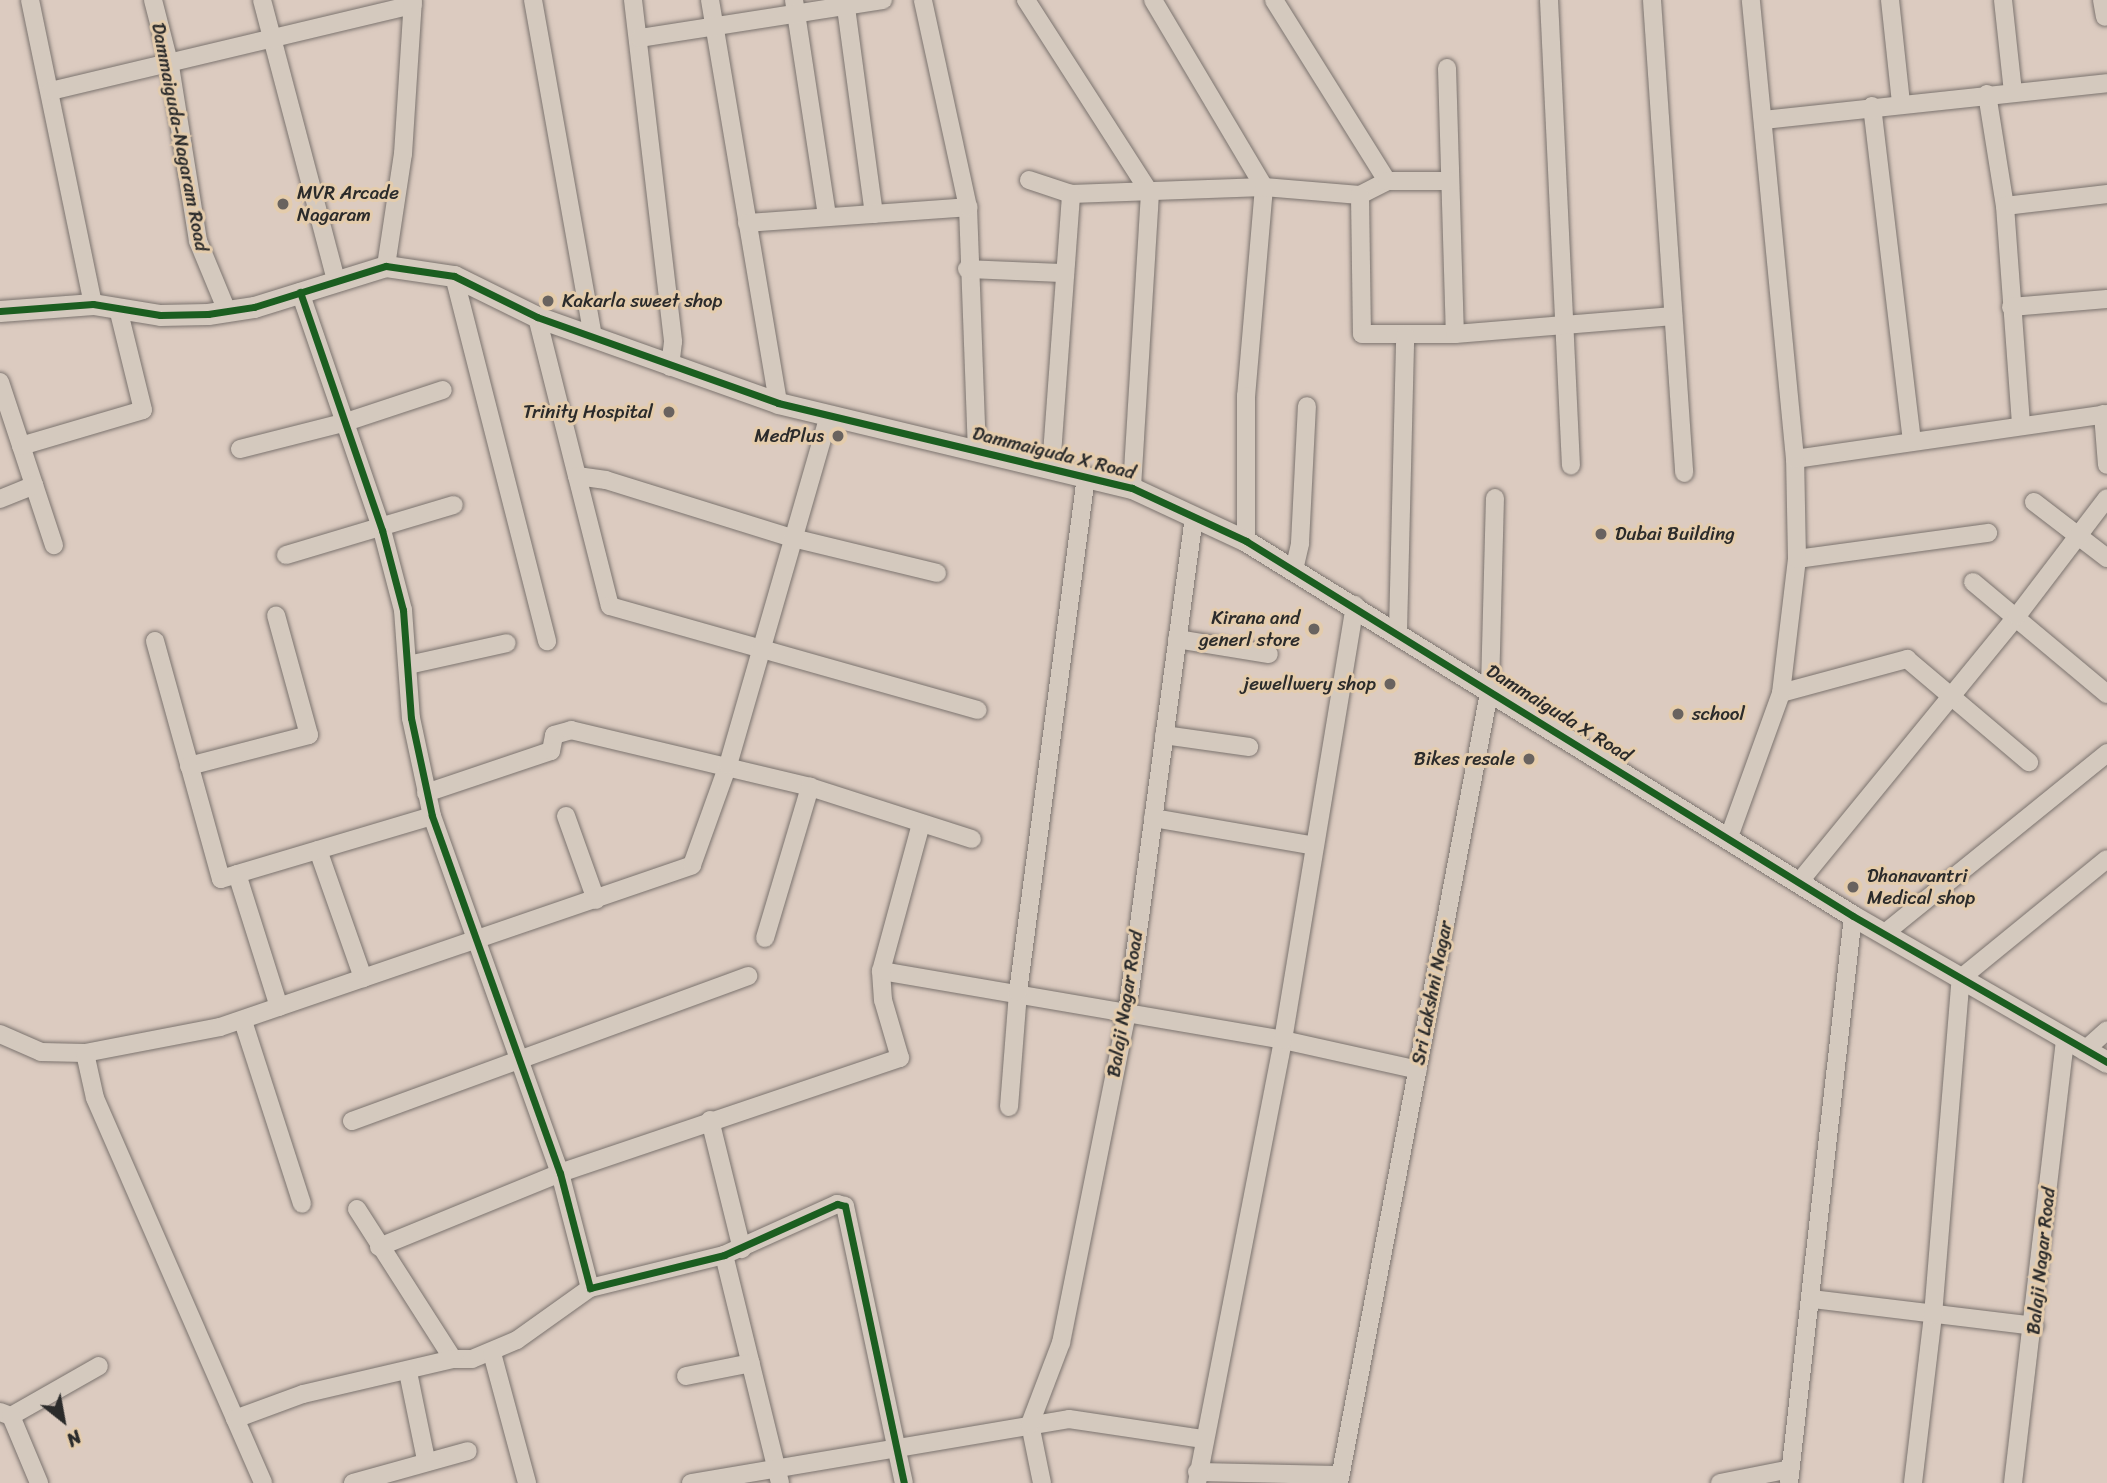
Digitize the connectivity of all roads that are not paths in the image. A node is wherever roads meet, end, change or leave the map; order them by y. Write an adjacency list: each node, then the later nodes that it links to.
1 (30, 0): 26 (street)
2 (153, 0): 23 (street, Dammaiguda-Nagaram Road)
3 (262, 0): 22 (street)
4 (533, 0): 62 (street)
5 (633, 0): 21 (street)
6 (710, 0): 20 (street)
7 (883, 0): 17 (street)
8 (923, 0): 41 (street)
9 (1026, 0): 36 (street)
10 (1549, 0): 59 (street)
11 (1652, 0): 57 (street)
12 (1751, 0): 31 (street)
13 (1890, 0): 29 (street)
14 (2003, 0): 27 (street)
15 (1278, 1): 33 (street)
16 (413, 3): 22 (street); 45 (street)
17 (845, 3): 19 (street); 42 (street)
18 (1160, 3): 35 (street)
19 (795, 8): 20 (street); 43 (street)
20 (715, 29): 21 (street); 44 (street)
21 (640, 38): 63 (street)
22 (270, 39): 23 (street); 49 (street)
23 (170, 66): 26 (street); 56 (street, Dammaiguda-Nagaram Road)
24 (1447, 68): 34 (street)
25 (2107, 83): 27 (street)
26 (51, 91): 52 (street)
27 (2013, 92): 28 (street)
28 (1987, 94): 29 (street); 40 (street)
29 (1901, 103): 30 (street)
30 (1872, 106): 31 (street); 72 (street)
31 (1763, 120): 76 (street)
32 (1029, 180): 37 (street)
33 (1387, 181): 34 (street); 39 (street)
34 (1449, 181): 60 (street)
35 (1264, 187): 36 (street); 39 (street); 95 (street)
36 (1150, 193): 37 (street); 84 (street)
37 (1071, 194): 47 (street)
38 (2107, 194): 40 (street)
39 (1360, 195): 61 (street)
40 (2005, 206): 53 (street)
41 (968, 207): 42 (street); 46 (street)
42 (874, 214): 43 (street)
43 (827, 215): 44 (street)
44 (747, 223): 66 (street)
45 (386, 265): 48 (street, Dammaiguda X Road); 49 (street, Dammaiguda X Road)
46 (967, 269): 47 (street); 75 (street)
47 (1064, 273): 79 (street)
48 (454, 276): 58 (street, Dammaiguda X Road); 109 (street)
49 (336, 280): 50 (street, Dammaiguda X Road)
50 (299, 292): 56 (street, Dammaiguda X Road); 70 (street)
51 (2107, 299): 53 (street)
52 (93, 304): 54 (street, Dammaiguda X Road); 55 (street, Dammaiguda X Road)
53 (2011, 307): 71 (street)
54 (118, 308): 56 (street, Dammaiguda X Road); 73 (street)
55 (0, 311)
56 (227, 311)
57 (1673, 316): 59 (street); 80 (street)
58 (537, 317): 62 (street, Dammaiguda X Road); 81 (street)
59 (1564, 327): 60 (street); 77 (street)
60 (1455, 334): 61 (street)
61 (1405, 335): 106 (street)
62 (593, 338): 63 (street, Dammaiguda X Road)
63 (670, 367): 66 (street, Dammaiguda X Road)
64 (0, 383): 73 (street)
65 (443, 390): 70 (street)
66 (778, 403): 69 (street, Dammaiguda X Road)
67 (1307, 406): 100 (street)
68 (2105, 414): 71 (street); 78 (street)
69 (829, 415): 75 (street, Dammaiguda X Road); 94 (street)
70 (343, 423): 74 (street); 91 (street)
71 (2021, 423): 72 (street)
72 (1912, 440): 76 (street)
73 (21, 446): 83 (street)
74 (240, 449)
75 (977, 450): 79 (street, Dammaiguda X Road)
76 (1796, 459): 98 (street)
77 (1572, 465)
78 (2107, 465)
79 (1051, 468): 82 (street, Dammaiguda X Road)
80 (1684, 473)
81 (578, 476): 94 (street); 111 (street)
82 (1086, 477): 84 (street, Dammaiguda X Road); 147 (street)
83 (34, 485): 87 (street); 96 (street)
84 (1132, 488): 90 (street, Dammaiguda X Road)
85 (1495, 498): 115 (street, Sri Lakshni Nagar)
86 (2107, 498): 93 (street)
87 (0, 499)
88 (2034, 502): 93 (street)
89 (454, 505): 91 (street)
90 (1194, 517): 95 (street, Dammaiguda X Road); 107 (street, Balaji Nagar Road)
91 (382, 530): 97 (street); 113 (street)
92 (1988, 533): 98 (street)
93 (2081, 535): 99 (street); 105 (street)
94 (792, 538): 101 (street); 111 (street)
95 (1246, 541): 100 (street, Dammaiguda X Road)
96 (54, 545)
97 (286, 555)
98 (1797, 558): 116 (street)
99 (2107, 558)
100 (1294, 570): 103 (street, Dammaiguda X Road)
101 (937, 573)
102 (1973, 582): 105 (street)
103 (1354, 606): 106 (street, Dammaiguda X Road); 133 (street)
104 (276, 615): 124 (street)
105 (2017, 616): 114 (street); 117 (street)
106 (1398, 631): 115 (street, Dammaiguda X Road)
107 (1177, 639): 112 (street); 119 (street, Balaji Nagar Road)
108 (155, 641): 124 (street)
109 (547, 641)
110 (507, 643): 113 (street)
111 (761, 652): 118 (street); 123 (street)
112 (1269, 654)
113 (408, 665): 126 (street)
114 (2104, 685)
115 (1490, 688): 131 (street, Dammaiguda X Road); 159 (street, Sri Lakshni Nagar)
116 (1781, 693): 117 (street); 131 (street)
117 (1951, 699): 122 (street); 137 (street)
118 (978, 710)
119 (1164, 735): 120 (street); 129 (street, Balaji Nagar Road)
120 (1249, 747)
121 (2107, 753): 140 (street)
122 (2029, 762)
123 (728, 765): 125 (street); 126 (street); 138 (street)
124 (189, 766): 136 (street)
125 (810, 787): 130 (street); 141 (street)
126 (426, 793): 127 (street)
127 (432, 816): 134 (street); 142 (street)
128 (566, 816): 138 (street)
129 (1153, 818): 133 (street); 149 (street, Balaji Nagar Road)
130 (921, 824): 132 (street); 143 (street)
131 (1729, 837): 137 (street, Dammaiguda X Road)
132 (972, 839)
133 (1315, 846): 154 (street)
134 (318, 850): 136 (street); 145 (street)
135 (2107, 859): 146 (street)
136 (237, 874): 148 (street)
137 (1800, 881): 139 (street, Dammaiguda X Road)
138 (596, 900): 142 (street)
139 (1853, 916): 140 (street, Dammaiguda X Road); 170 (street)
140 (1885, 933): 146 (street, Dammaiguda X Road)
141 (765, 938)
142 (477, 940): 145 (street); 157 (street)
143 (881, 971): 147 (street); 161 (street)
144 (748, 976): 157 (street)
145 (363, 978): 148 (street)
146 (1961, 978): 153 (street, Dammaiguda X Road); 171 (street)
147 (1018, 992): 149 (street); 160 (street)
148 (279, 1007): 150 (street)
149 (1127, 1013): 154 (street); 181 (street, Balaji Nagar Road)
150 (243, 1021): 156 (street); 164 (street)
151 (2107, 1030): 155 (street)
152 (0, 1034): 156 (street)
153 (2065, 1038): 155 (street, Dammaiguda X Road); 172 (street, Balaji Nagar Road)
154 (1283, 1040): 159 (street); 182 (street)
155 (2084, 1051): 158 (street, Dammaiguda X Road)
156 (85, 1053): 180 (street)
157 (518, 1062): 162 (street); 163 (street)
158 (2107, 1062)
159 (1418, 1070): 190 (street, Sri Lakshni Nagar)
160 (1009, 1107)
161 (710, 1120): 163 (street); 167 (street)
162 (352, 1121)
163 (560, 1173): 166 (street); 169 (street)
164 (302, 1204)
165 (357, 1209): 166 (street)
166 (379, 1247): 174 (street)
167 (742, 1249): 168 (street); 183 (street)
168 (724, 1255): 169 (street); 175 (street)
169 (590, 1288): 173 (street)
170 (1812, 1299): 171 (street); 187 (street)
171 (1933, 1315): 172 (street); 199 (street)
172 (2034, 1326): 200 (street, Balaji Nagar Road)
173 (492, 1353): 174 (street); 194 (street)
174 (453, 1359): 177 (street)
175 (751, 1363): 178 (street); 186 (street)
176 (99, 1366): 179 (street)
177 (408, 1372): 180 (street); 185 (street)
178 (685, 1376)
179 (6, 1414): 191 (street)
180 (235, 1419): 192 (street)
181 (1030, 1424): 182 (street); 183 (street); 197 (street)
182 (1203, 1439): 188 (street)
183 (897, 1446): 186 (street); 196 (street)
184 (468, 1451): 185 (street)
185 (426, 1460): 193 (street)
186 (778, 1475): 195 (street)
187 (1790, 1476): 198 (street)
188 (1197, 1477): 189 (street)
189 (1271, 1479): 190 (street)
190 (1339, 1479)
191 (39, 1483)
192 (263, 1483)
193 (353, 1483)
194 (527, 1483)
195 (691, 1483)
196 (904, 1483)
197 (1042, 1483)
198 (1720, 1483)
199 (1913, 1483)
200 (2013, 1483)

